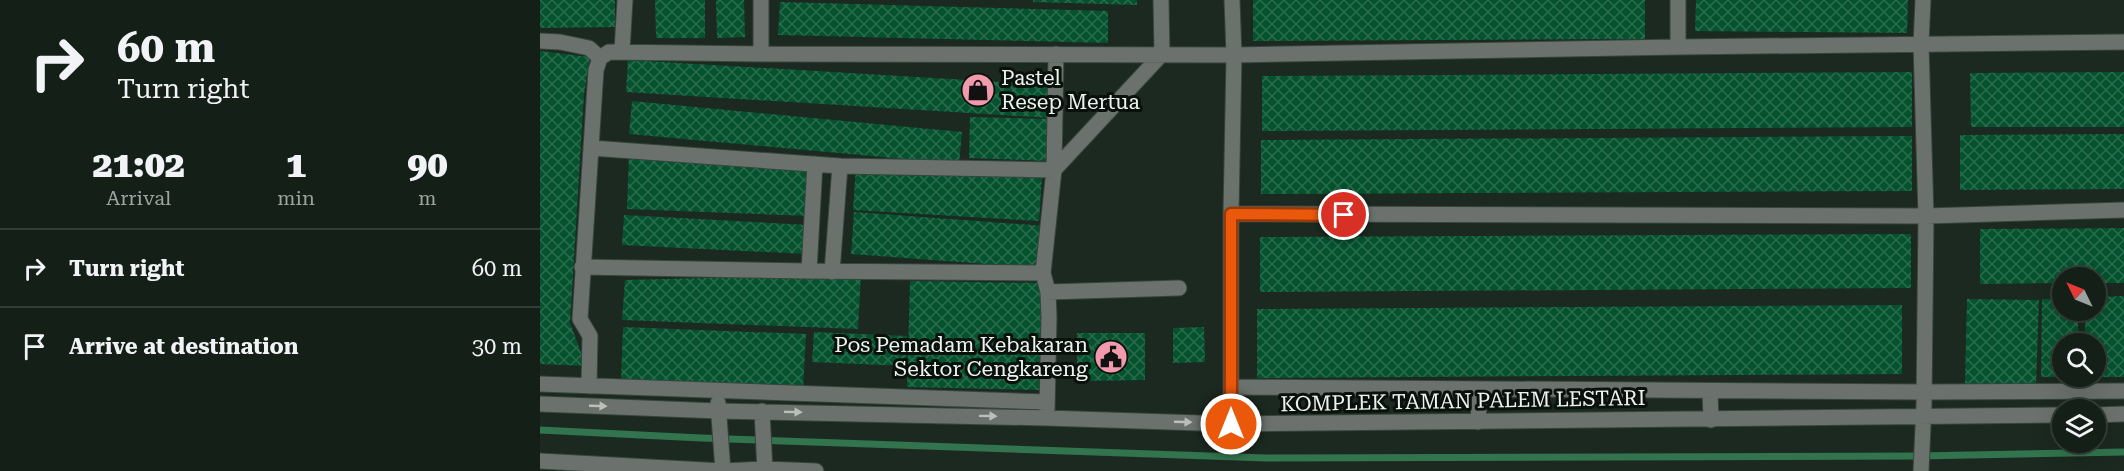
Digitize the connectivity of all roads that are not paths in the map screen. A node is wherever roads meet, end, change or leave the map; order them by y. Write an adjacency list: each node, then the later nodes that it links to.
1 (625, 0): 11 (street)
2 (761, 0): 12 (street)
3 (1161, 0): 14 (street)
4 (1232, 0): 15 (street)
5 (1678, 0): 10 (street)
6 (1923, 0): 9 (street)
7 (540, 40): 16 (street)
8 (2124, 42): 9 (street)
9 (1922, 44): 10 (street); 23 (street)
10 (1678, 47): 15 (street)
11 (622, 51): 12 (street); 16 (street)
12 (761, 54): 13 (street)
13 (1056, 54): 14 (street); 20 (street)
14 (1162, 54): 15 (street); 20 (street)
15 (1234, 56): 22 (street)
16 (600, 58): 17 (street)
17 (591, 148): 18 (street); 24 (street)
18 (815, 164): 19 (street); 25 (street)
19 (840, 166): 20 (street); 26 (street)
20 (1054, 170): 27 (street)
21 (2124, 210): 23 (street)
22 (1231, 214): 23 (street); 32 (street)
23 (1926, 216): 37 (street)
24 (582, 267): 25 (street); 31 (street)
25 (809, 272): 26 (street)
26 (832, 272): 27 (street)
27 (1043, 273): 29 (street)
28 (1179, 288): 29 (street)
29 (1048, 292): 39 (street)
30 (540, 384): 31 (street)
31 (590, 386): 34 (street)
32 (1231, 387): 33 (street); 48 (street)
33 (1480, 389): 35 (street); 47 (street)
34 (717, 391): 39 (street); 44 (street)
35 (1710, 391): 37 (street); 46 (street)
36 (2124, 391): 37 (street)
37 (1924, 392): 45 (street)
38 (540, 404): 44 (street, KOMPLEK TAMAN PALEM LESTARI, one-way to 44)
39 (1047, 410): 43 (street, KOMPLEK TAMAN PALEM LESTARI, one-way to 39); 48 (street, KOMPLEK TAMAN PALEM LESTARI, one-way to 48)
40 (2124, 414): 42 (street)
41 (2052, 415): 45 (street, KOMPLEK TAMAN PALEM LESTARI)
42 (2106, 415)
43 (762, 416): 44 (street, KOMPLEK TAMAN PALEM LESTARI); 50 (street)
44 (720, 417): 51 (street)
45 (1924, 417): 46 (street, KOMPLEK TAMAN PALEM LESTARI); 55 (street)
46 (1711, 420): 47 (street, KOMPLEK TAMAN PALEM LESTARI)
47 (1478, 422): 48 (street, KOMPLEK TAMAN PALEM LESTARI)
48 (1231, 424)
49 (540, 461): 52 (street)
50 (765, 465): 51 (street); 53 (street)
51 (722, 466): 52 (street)
52 (680, 470)
53 (796, 471): 54 (street)
54 (816, 471)
55 (1921, 471)

